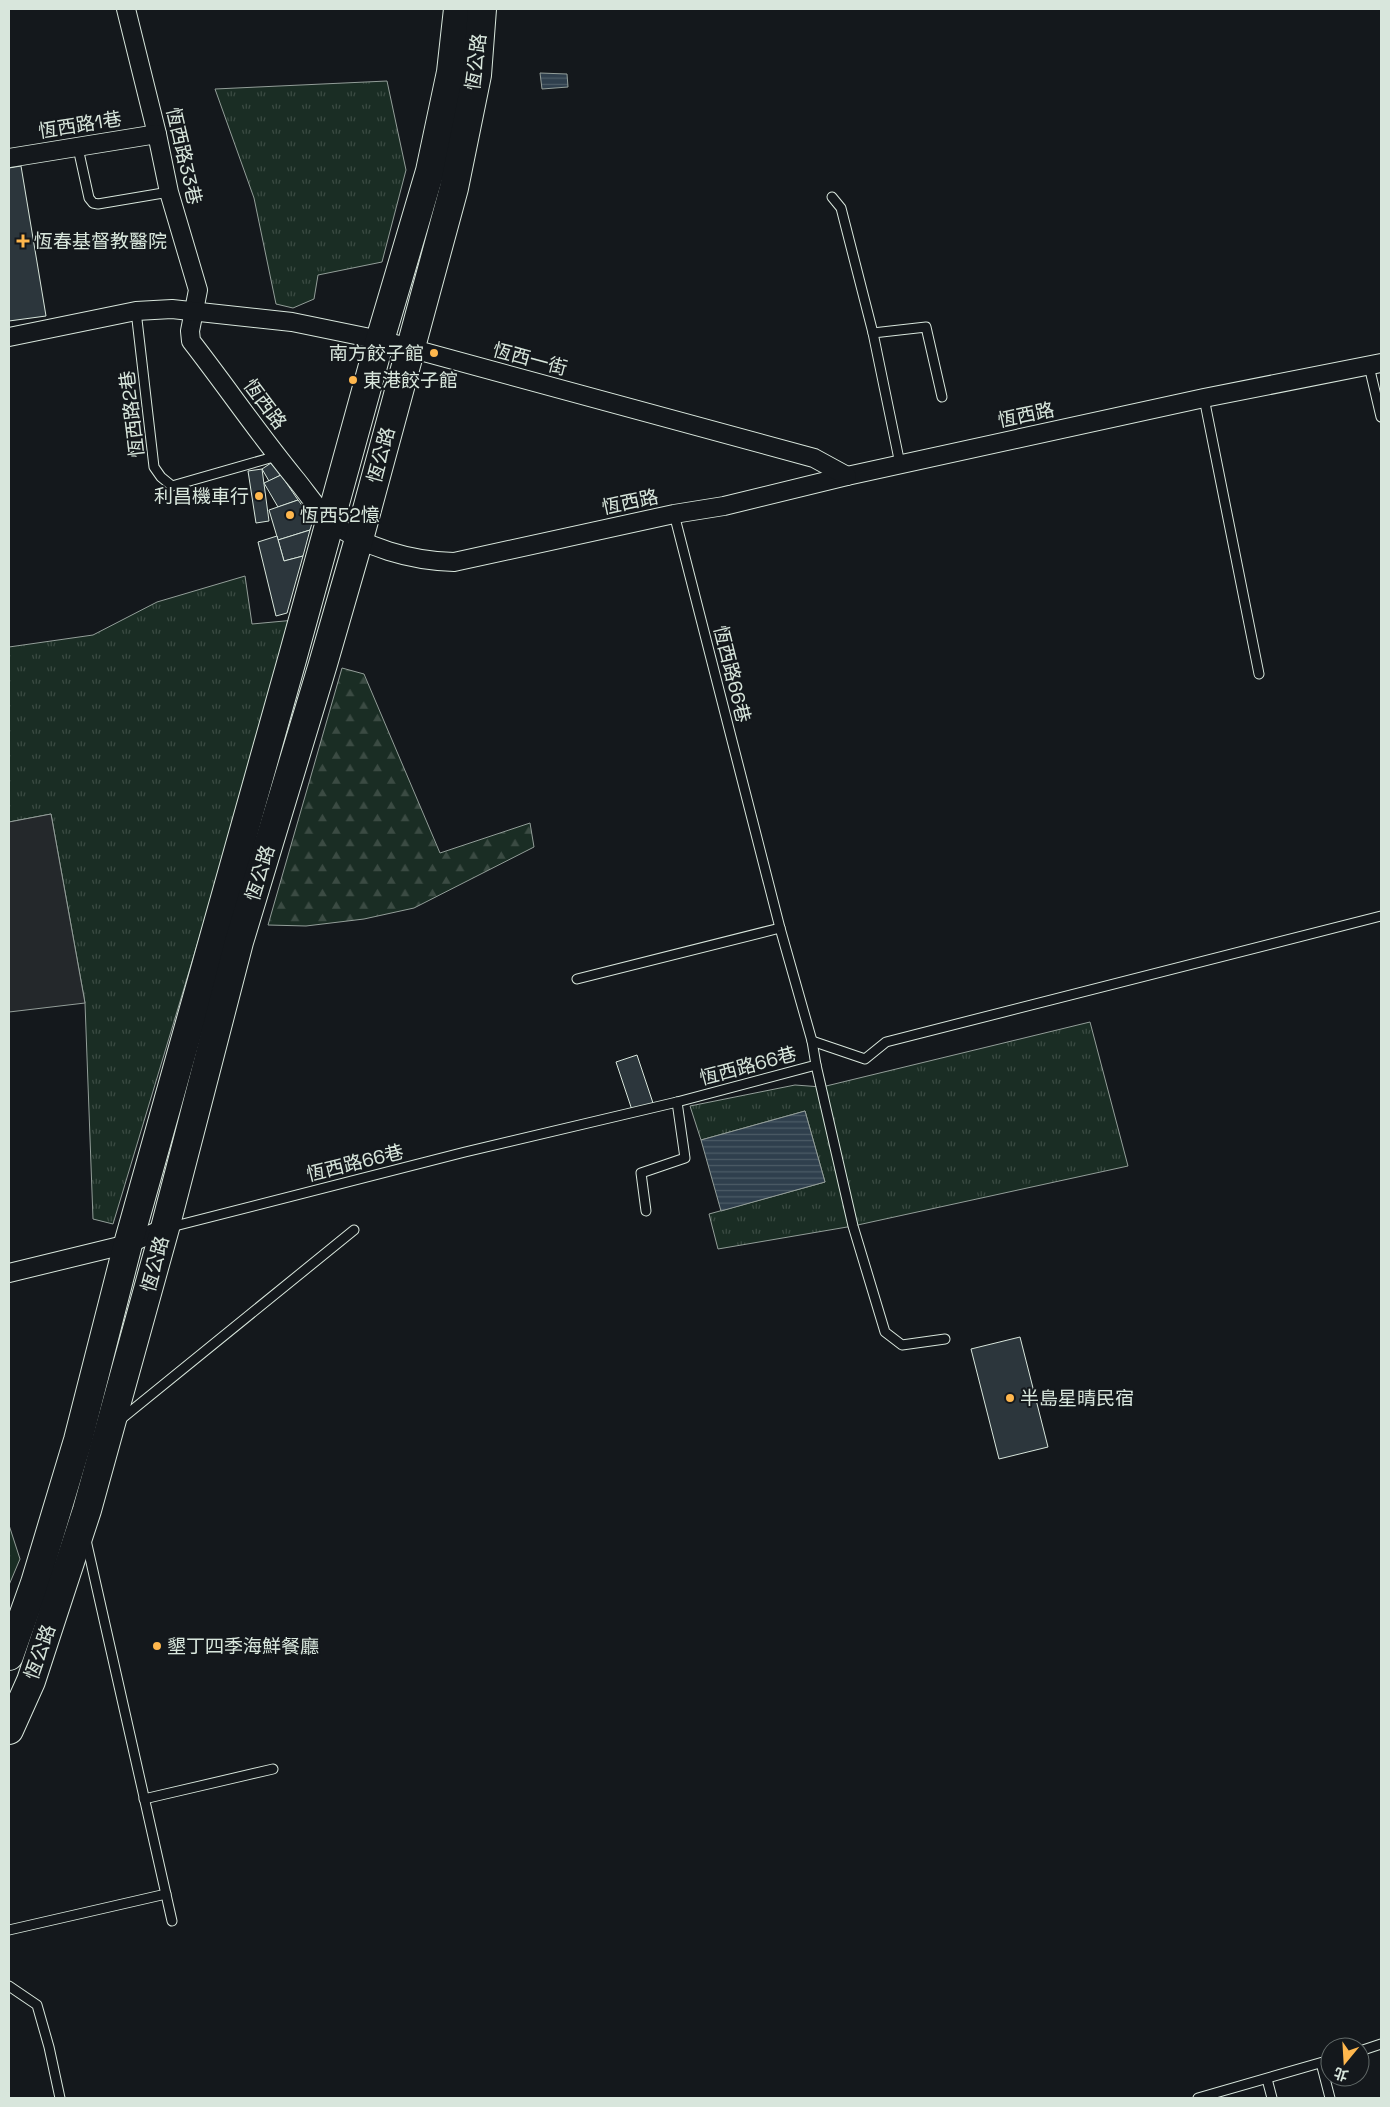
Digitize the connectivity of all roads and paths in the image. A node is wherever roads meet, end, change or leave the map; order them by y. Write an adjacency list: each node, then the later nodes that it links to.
1 (126, 9): 4 (street, 恆西路33巷)
2 (458, 9): 13 (main road, 恆公路)
3 (482, 9): 14 (main road, 恆公路)
4 (158, 134): 5 (street, 恆西路1巷); 7 (street, 恆西路33巷)
5 (78, 148): 6 (street, 恆西路1巷); 7 (lane)
6 (9, 158)
7 (169, 192): 10 (street, 恆西路33巷)
8 (832, 197): 11 (lane)
9 (136, 311): 10 (street); 12 (street); 19 (lane, 恆西路2巷)
10 (195, 312): 13 (street, 恆西一街); 19 (street, 恆西路)
11 (874, 333): 16 (lane); 20 (lane)
12 (9, 337)
13 (380, 340): 14 (street, 恆西一街); 23 (main road, 恆公路)
14 (410, 348): 21 (street, 恆西一街); 24 (main road, 恆公路)
15 (1375, 364): 17 (street, 恆西路); 18 (lane)
16 (942, 397)
17 (1204, 398): 20 (street, 恆西路); 25 (lane)
18 (1381, 417)
19 (277, 456): 23 (street, 恆西路)
20 (900, 464): 21 (street, 恆西路)
21 (847, 476): 22 (street, 恆西路)
22 (674, 514): 24 (street, 恆西路); 27 (lane, 恆西路66巷)
23 (330, 520): 24 (street, 恆西路); 35 (main road, 恆公路)
24 (358, 539): 33 (main road, 恆公路)
25 (1258, 674)
26 (1381, 916): 29 (lane)
27 (780, 928): 28 (lane); 29 (lane, 恆西路66巷)
28 (578, 979)
29 (812, 1041): 30 (lane, 恆西路66巷)
30 (816, 1065): 31 (lane, 恆西路66巷); 37 (lane)
31 (677, 1102): 32 (lane); 33 (lane, 恆西路66巷)
32 (646, 1211)
33 (166, 1228): 35 (street); 38 (main road, 恆公路)
34 (354, 1230): 38 (lane)
35 (128, 1244): 36 (street); 40 (main road, 恆公路)
36 (9, 1273)
37 (945, 1339)
38 (110, 1428): 39 (main road, 恆公路)
39 (82, 1526): 41 (main road, 恆公路); 43 (lane)
40 (9, 1656)
41 (9, 1730)
42 (273, 1769): 43 (lane)
43 (144, 1799): 44 (lane)
44 (166, 1894): 45 (lane); 46 (lane)
45 (172, 1920)
46 (9, 1930)
47 (9, 1986): 50 (lane)
48 (1320, 2063): 49 (lane)
49 (1267, 2079): 51 (lane); 52 (lane)
50 (60, 2098)
51 (1198, 2098)
52 (1272, 2098)

